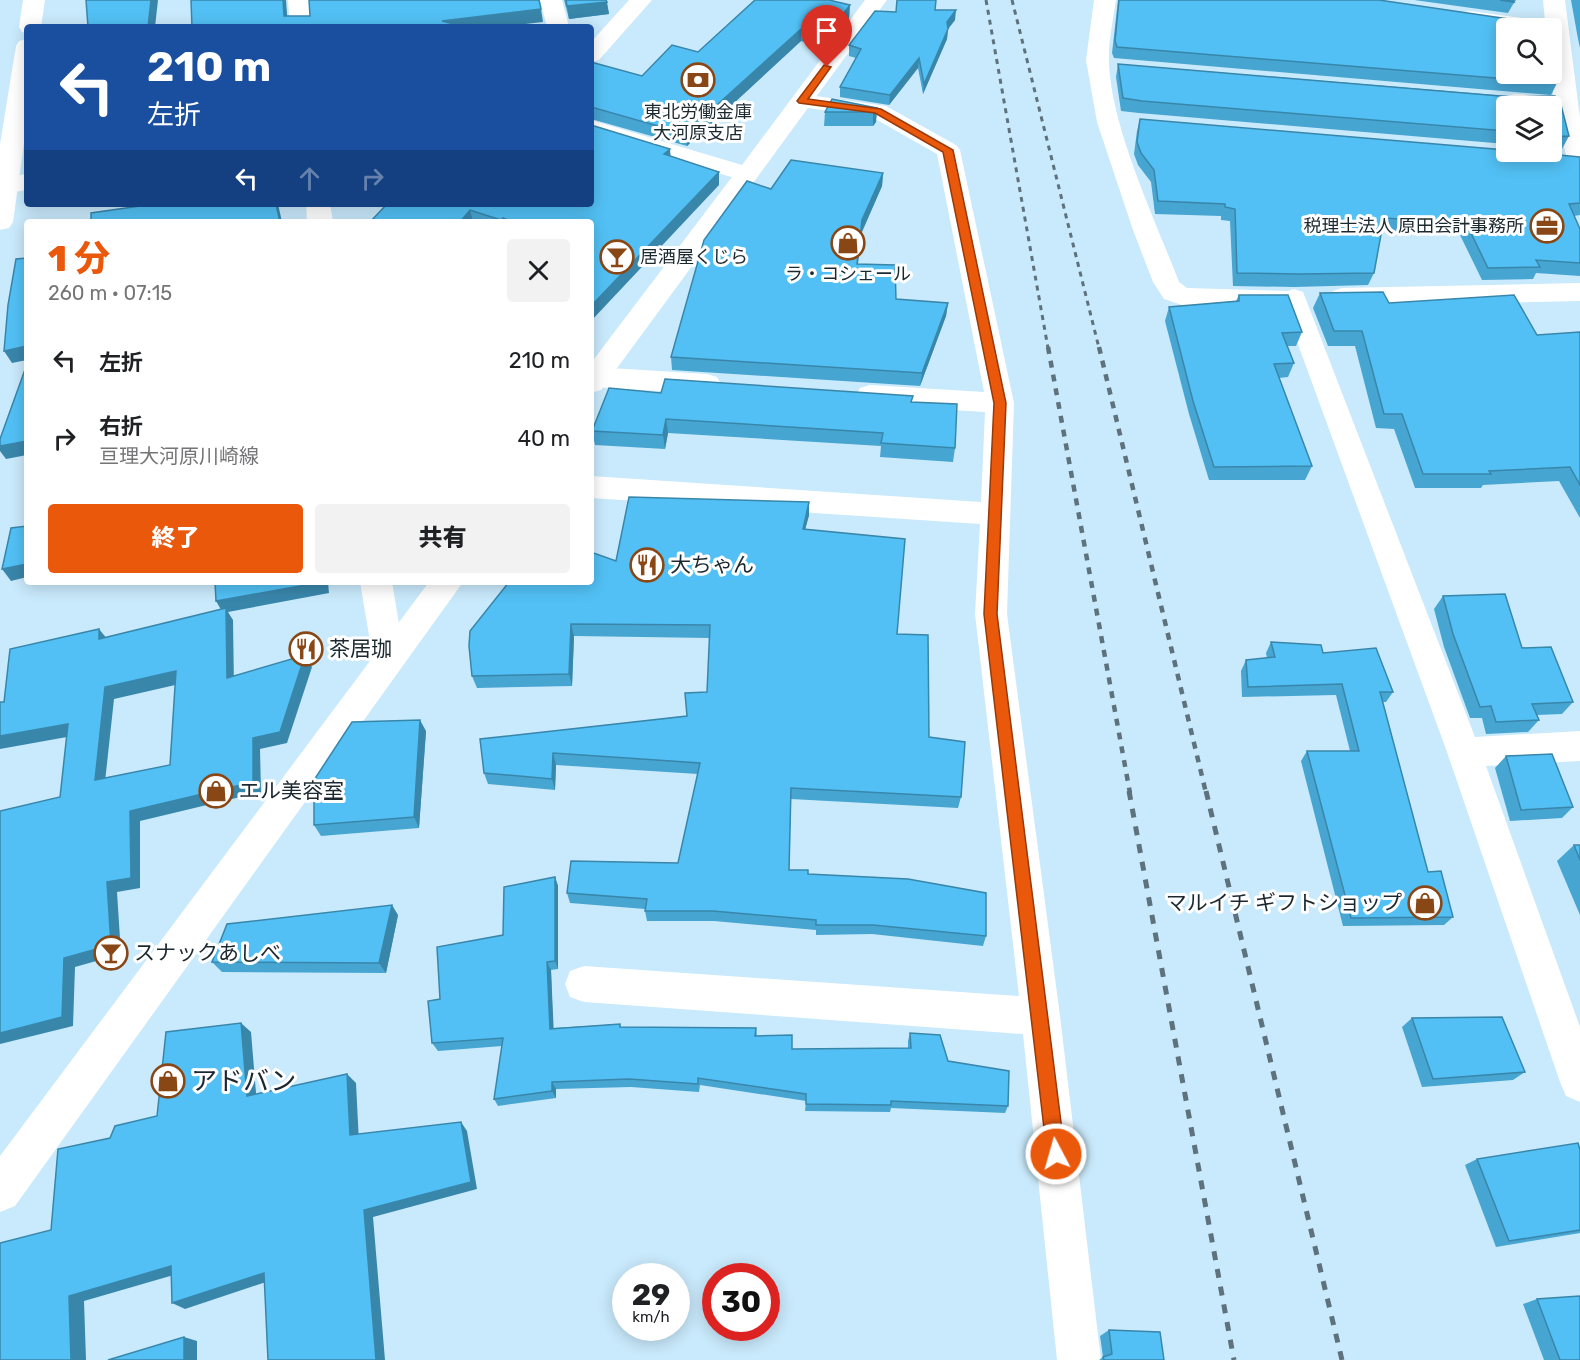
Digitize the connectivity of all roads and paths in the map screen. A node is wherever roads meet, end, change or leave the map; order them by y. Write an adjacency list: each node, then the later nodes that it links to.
1 (34, 0): 11 (street)
2 (298, 0): 12 (street)
3 (550, 0): 13 (street)
4 (641, 0): 14 (street)
5 (876, 0): 18 (street)
6 (1105, 0): 26 (street)
7 (1560, 1): 9 (street)
8 (1444, 13): 10 (street)
9 (1555, 18)
10 (1496, 21)
11 (30, 24)
12 (300, 24)
13 (557, 24)
14 (594, 52)
15 (24, 72): 23 (street)
16 (1561, 84): 19 (street)
17 (1495, 99): 19 (street)
18 (802, 101): 22 (street); 31 (street)
19 (1565, 105): 21 (street)
20 (594, 128): 22 (street)
21 (1573, 161)
22 (747, 174): 27 (street)
23 (11, 184): 24 (street)
24 (0, 222)
25 (1580, 291): 26 (street)
26 (1294, 298): 38 (street)
27 (594, 379)
28 (594, 380): 29 (street)
29 (738, 386)
30 (845, 393): 31 (street)
31 (1000, 403): 33 (street)
32 (594, 487): 33 (street)
33 (995, 514): 40 (street)
34 (377, 585): 36 (street)
35 (445, 585): 36 (street)
36 (389, 659): 42 (street)
37 (1580, 746): 38 (street)
38 (1464, 752): 41 (street)
39 (584, 984): 40 (street)
40 (1041, 1016): 43 (street)
41 (1580, 1082)
42 (0, 1191)
43 (1079, 1360)

